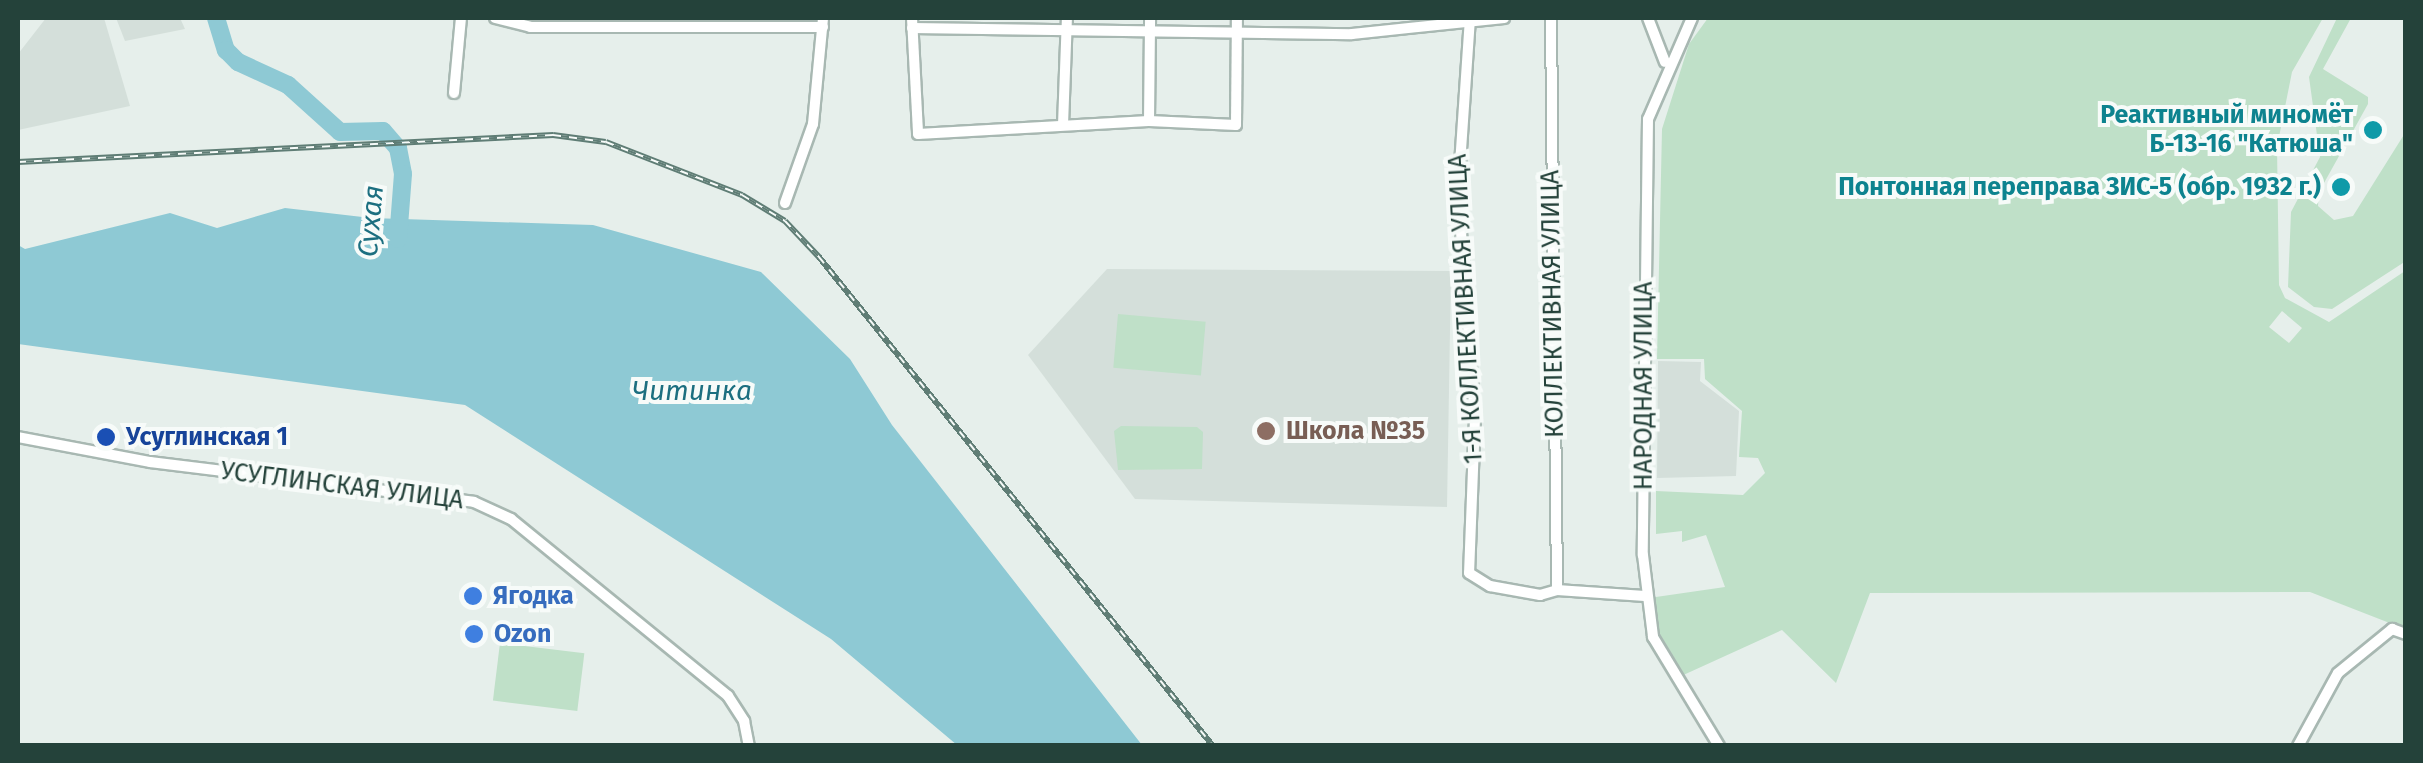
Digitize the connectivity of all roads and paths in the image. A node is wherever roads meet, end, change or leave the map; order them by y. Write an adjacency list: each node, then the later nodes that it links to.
1 (460, 18): 18 (street)
2 (495, 18): 11 (street)
3 (1067, 18): 16 (street)
4 (1150, 18): 15 (street)
5 (1504, 18): 8 (street)
6 (1551, 18): 23 (street, КОЛЛЕКТИВНАЯ УЛИЦА)
7 (1648, 18): 17 (street)
8 (1469, 19): 14 (street); 23 (street, 1-Я КОЛЛЕКТИВНАЯ УЛИЦА)
9 (1688, 19): 17 (street, НАРОДНАЯ УЛИЦА)
10 (823, 22): 11 (street); 21 (street)
11 (801, 23)
12 (912, 23): 16 (street); 20 (street)
13 (1236, 23): 14 (street); 15 (street); 19 (street)
14 (1398, 24)
15 (1150, 30): 16 (street); 19 (street)
16 (1067, 31): 20 (street)
17 (1666, 66): 24 (street, НАРОДНАЯ УЛИЦА)
18 (454, 92)
19 (1149, 121): 20 (street)
20 (1063, 125)
21 (785, 203)
22 (18, 437): 26 (street, УСУГЛИНСКАЯ УЛИЦА)
23 (1557, 590): 24 (street)
24 (1645, 596): 27 (street, НАРОДНАЯ УЛИЦА)
25 (2406, 634): 28 (street)
26 (749, 746)
27 (1719, 746)
28 (2298, 746)

